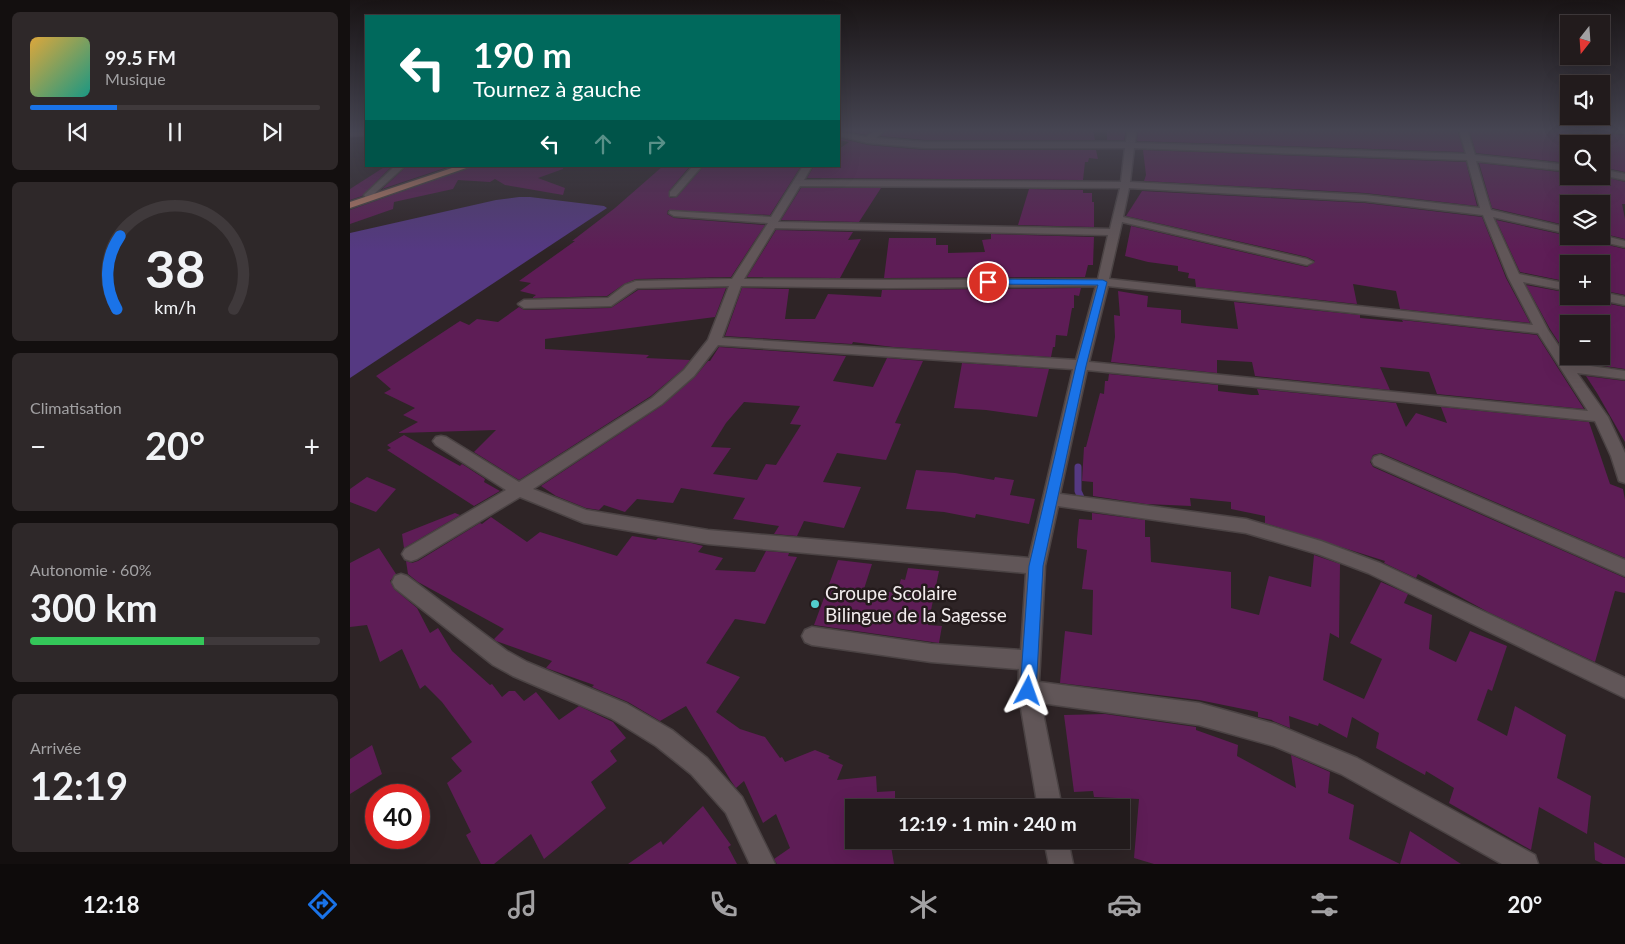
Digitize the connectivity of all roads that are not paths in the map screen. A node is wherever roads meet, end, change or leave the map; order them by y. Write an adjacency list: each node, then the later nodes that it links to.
1 (397, 169): 12 (street)
2 (458, 169): 12 (main road)
3 (695, 169): 11 (street)
4 (806, 169): 9 (street)
5 (1126, 169): 10 (street)
6 (1474, 169): 14 (street)
7 (1610, 174): 8 (street)
8 (1625, 177)
9 (799, 183): 10 (street); 16 (street)
10 (1124, 185): 14 (street); 17 (street)
11 (673, 194)
12 (370, 198): 13 (main road)
13 (350, 205)
14 (1486, 212): 18 (street); 22 (street)
15 (674, 213): 16 (street)
16 (772, 222): 17 (street); 23 (street)
17 (1115, 225): 21 (street); 24 (street)
18 (1560, 229)
19 (1610, 241): 20 (street)
20 (1625, 244)
21 (1307, 262)
22 (1514, 277): 25 (street); 29 (street)
23 (736, 282): 24 (street); 28 (street); 30 (street)
24 (1103, 282): 29 (street); 31 (street)
25 (1560, 286)
26 (1610, 298): 27 (street)
27 (1625, 301)
28 (524, 304)
29 (1542, 330): 32 (street)
30 (714, 341): 31 (street); 39 (street)
31 (1081, 366): 34 (street); 40 (street)
32 (1566, 367): 33 (street); 34 (street)
33 (1625, 375)
34 (1601, 416): 36 (street)
35 (441, 441): 39 (street)
36 (1622, 457): 38 (street)
37 (1380, 462): 43 (street)
38 (1625, 477)
39 (519, 490): 41 (street); 42 (street)
40 (1052, 499): 42 (street); 47 (street)
41 (411, 554)
42 (1036, 566): 46 (street)
43 (1625, 568)
44 (401, 582): 51 (street)
45 (812, 636): 46 (street)
46 (1030, 660): 48 (street)
47 (1625, 688)
48 (1028, 691): 49 (street); 53 (street)
49 (1048, 799)
50 (1058, 849): 52 (street)
51 (763, 864)
52 (1061, 864)
53 (1526, 864)

